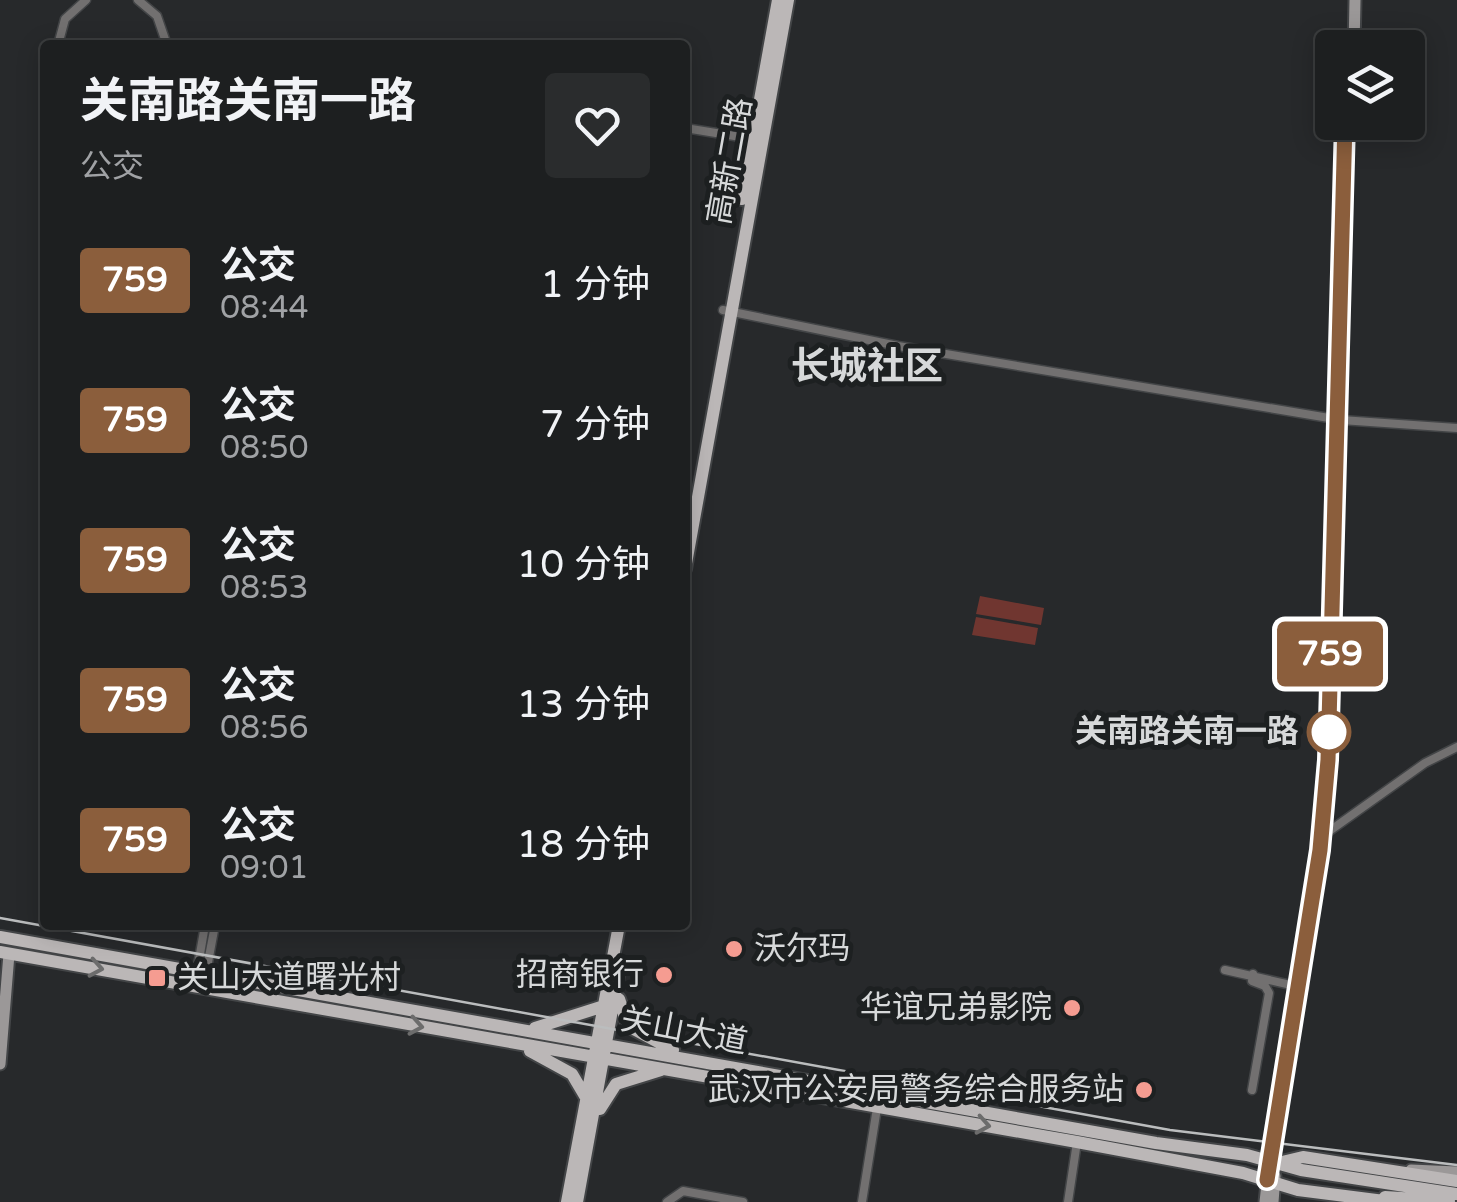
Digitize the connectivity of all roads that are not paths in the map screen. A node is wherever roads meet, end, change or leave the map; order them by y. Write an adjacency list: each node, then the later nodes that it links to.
1 (86, 0): 7 (street)
2 (138, 0): 8 (street)
3 (778, 0): 10 (main road, 高新二路)
4 (788, 0): 12 (main road, 高新二路)
5 (1352, 0): 6 (main road)
6 (1351, 30)
7 (59, 40)
8 (165, 40)
9 (690, 129): 10 (street)
10 (753, 139): 12 (main road, 高新二路)
11 (1347, 140): 13 (main road)
12 (727, 310): 13 (street); 15 (main road, 高新二路); 16 (main road, 高新二路)
13 (1338, 420): 14 (street); 18 (main road)
14 (1457, 428)
15 (690, 495)
16 (690, 527)
17 (1457, 747): 18 (street)
18 (1324, 835): 29 (main road)
19 (205, 930): 26 (street)
20 (214, 930): 26 (street)
21 (617, 930): 30 (main road)
22 (625, 930): 28 (main road)
23 (0, 936): 26 (main road, 关山大道)
24 (5, 953): 33 (main road, 关山大道, one-way to 33); 36 (main road)
25 (1225, 970): 27 (street)
26 (202, 972): 31 (main road, 关山大道)
27 (1253, 974): 29 (street); 38 (street)
28 (617, 984): 32 (main road); 34 (main road)
29 (1300, 987): 43 (main road)
30 (604, 1006): 31 (main road); 32 (main road)
31 (531, 1029): 32 (main road, 关山大道)
32 (602, 1043): 34 (main road, 关山大道); 35 (main road)
33 (514, 1044): 35 (main road, 关山大道); 39 (main road)
34 (689, 1057): 43 (main road, 关山大道)
35 (599, 1058): 37 (main road, 关山大道); 39 (main road); 42 (main road)
36 (0, 1064)
37 (660, 1070): 40 (main road, 关山大道); 42 (main road)
38 (1252, 1090)
39 (586, 1099): 47 (main road)
40 (878, 1108): 41 (main road, 关山大道, one-way to 41); 51 (street)
41 (1078, 1142): 44 (main road, 关山大道); 52 (street)
42 (585, 1160): 48 (main road)
43 (1273, 1162): 44 (main road); 45 (main road, 关山大道); 45 (main road)
44 (1271, 1182): 46 (main road, 关山大道); 53 (main road); 54 (main road)
45 (1452, 1189): 46 (main road)
46 (1374, 1200): 55 (main road)
47 (567, 1202)
48 (577, 1202)
49 (666, 1202): 50 (street)
50 (743, 1202)
51 (862, 1202)
52 (1068, 1202)
53 (1264, 1202)
54 (1273, 1202)
55 (1392, 1202)

